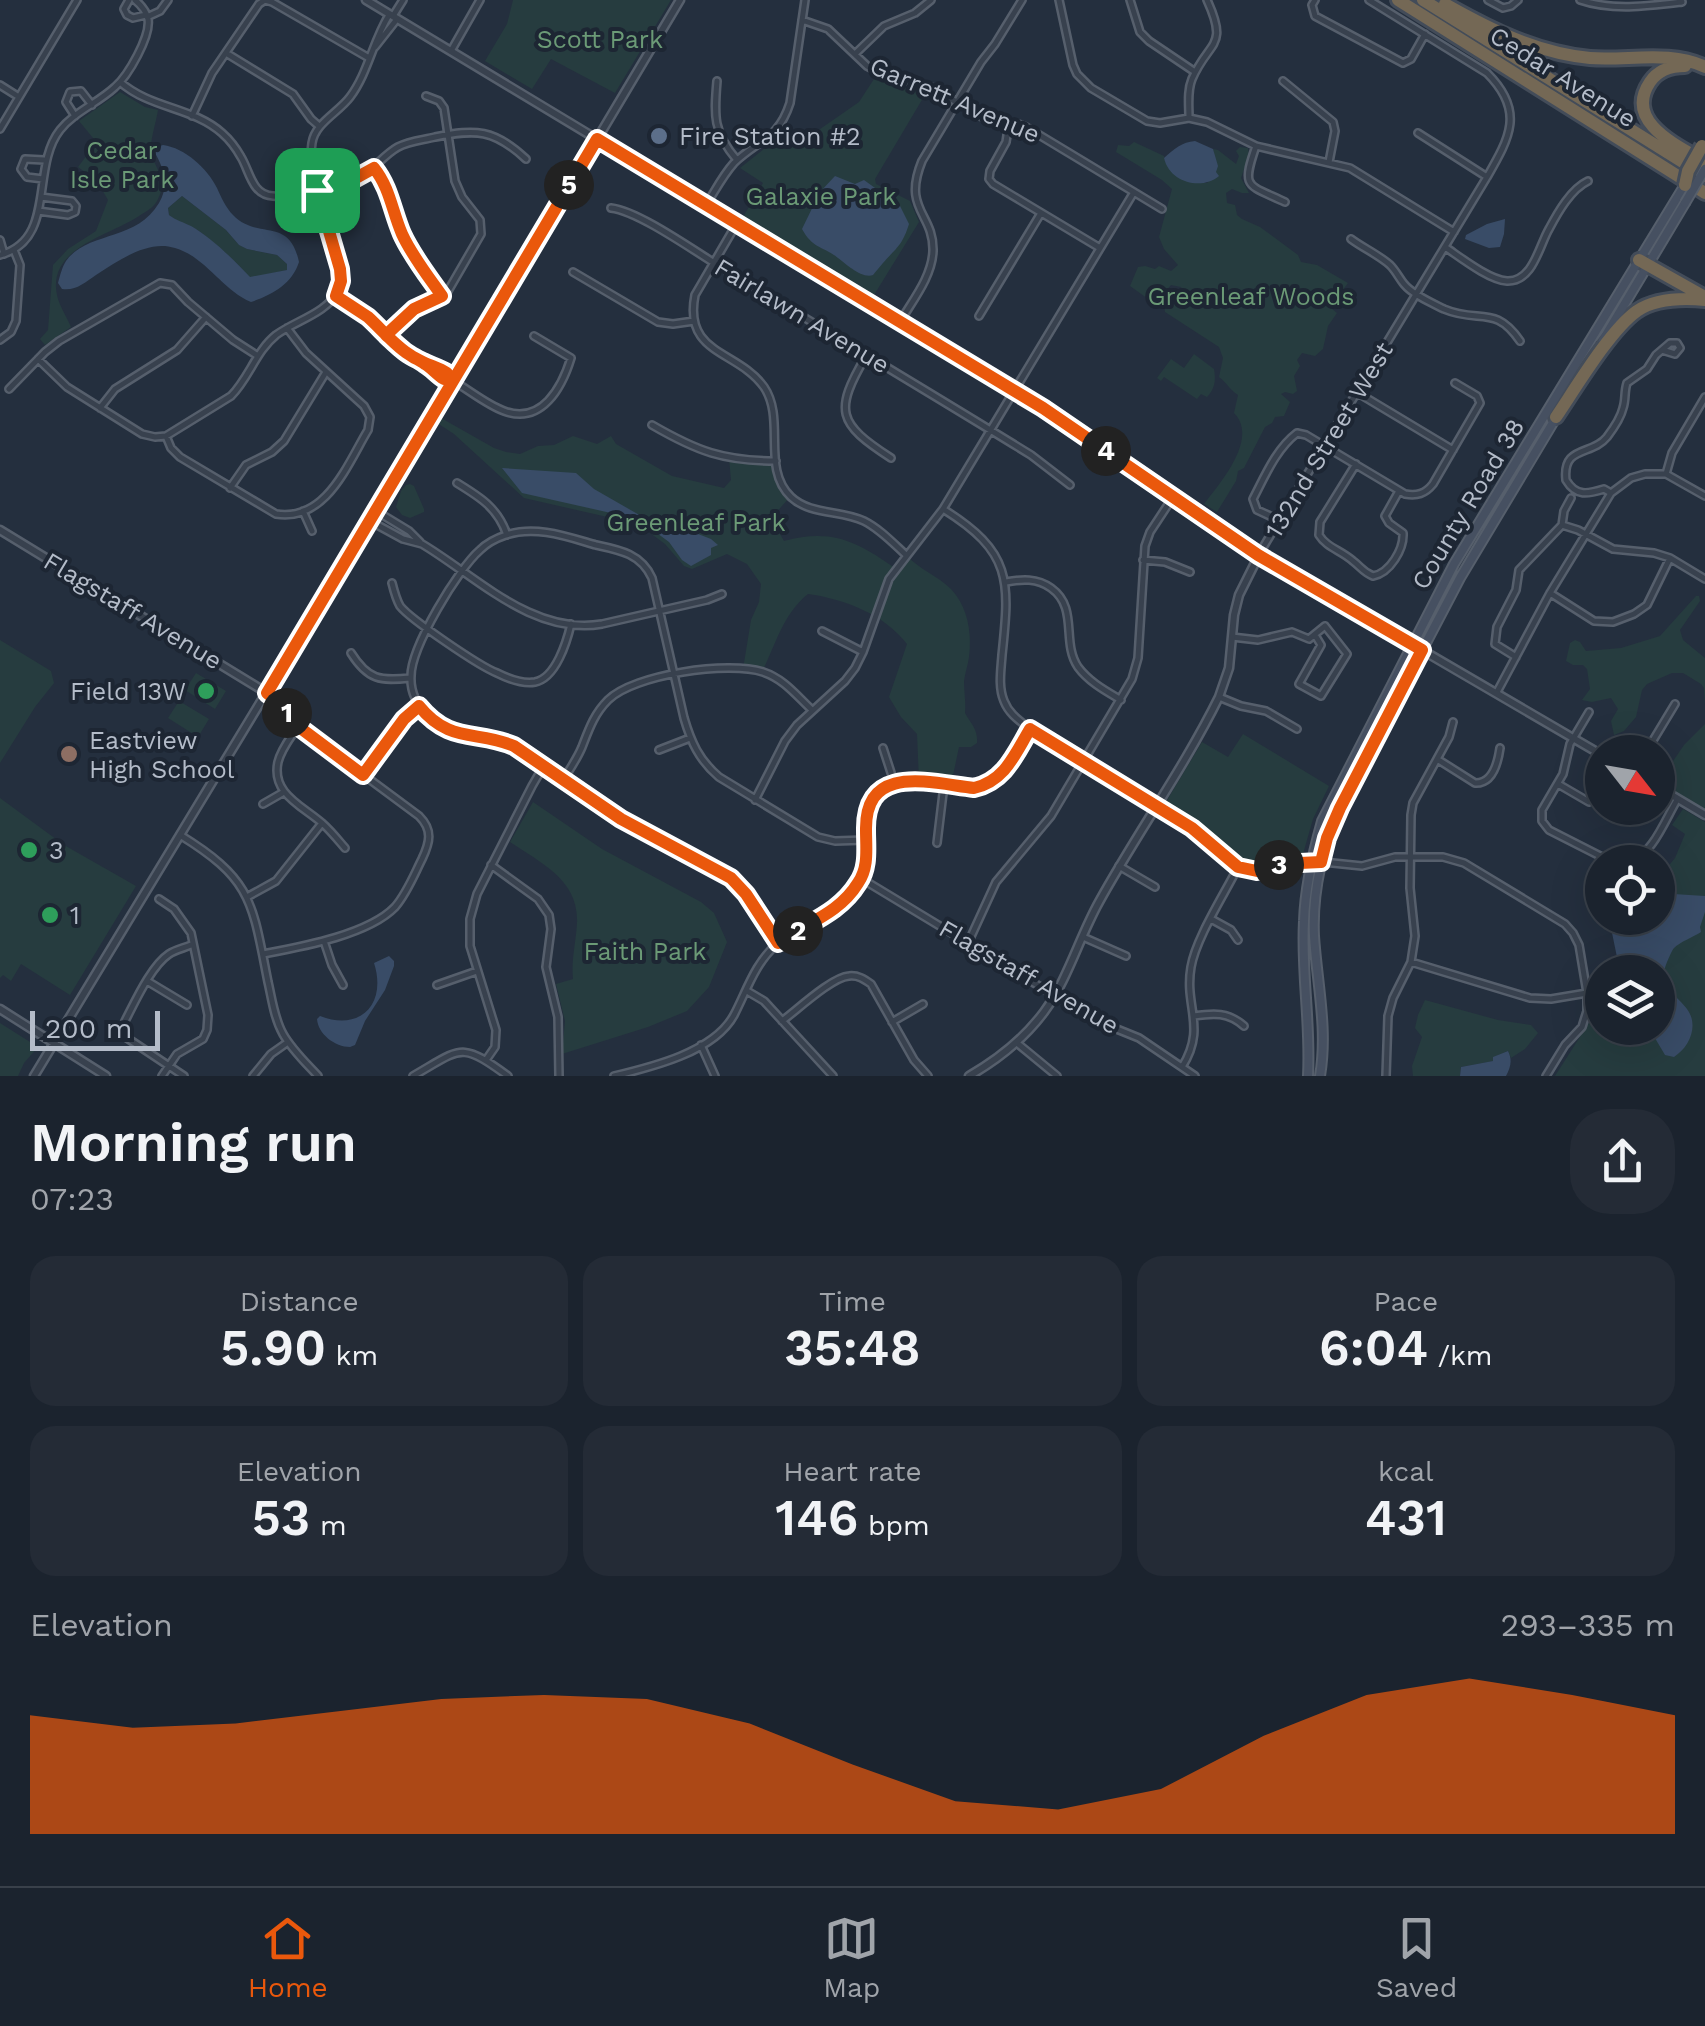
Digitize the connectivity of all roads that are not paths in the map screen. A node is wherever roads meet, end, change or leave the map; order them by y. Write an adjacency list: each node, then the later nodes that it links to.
1 (77, 0): 39 (street)
2 (132, 0): 24 (street); 24 (street)
3 (168, 0): 24 (street)
4 (366, 0): 25 (street)
5 (402, 0): 25 (street)
6 (480, 0): 28 (street)
7 (680, 0): 50 (street)
8 (805, 0): 26 (street)
9 (932, 0): 30 (street)
10 (1022, 0): 40 (street)
11 (1060, 0): 44 (street)
12 (1130, 0): 33 (street)
13 (1206, 0): 33 (street)
14 (1315, 0): 27 (street)
15 (1369, 0): 27 (street)
16 (1398, 0): 52 (highway, Cedar Avenue)
17 (1423, 0): 59 (highway, Cedar Avenue)
18 (1439, 0): 32 (highway)
19 (1488, 0): 20 (street)
20 (1518, 0)
21 (1580, 0): 23 (street)
22 (1682, 2): 23 (street)
23 (1656, 3)
24 (147, 16): 36 (street)
25 (393, 16): 28 (street); 31 (street)
26 (802, 20): 30 (street, Garrett Avenue); 56 (street)
27 (1425, 34): 60 (street, 132nd Street West)
28 (451, 51): 50 (street)
29 (226, 53): 31 (street); 43 (street); 46 (street)
30 (854, 54): 40 (street, Garrett Avenue)
31 (369, 58): 46 (street)
32 (1705, 70): 59 (highway)
33 (1196, 72): 44 (street)
34 (717, 81): 56 (street)
35 (1283, 81): 57 (street)
36 (120, 82): 41 (street); 43 (street)
37 (0, 85): 39 (street)
38 (426, 96): 49 (street)
39 (19, 97): 47 (street)
40 (957, 102): 45 (street, Garrett Avenue); 94 (street)
41 (92, 105): 42 (street); 42 (street)
42 (75, 116): 55 (street)
43 (192, 116): 63 (street)
44 (1188, 118): 51 (street)
45 (1010, 122): 64 (street, Garrett Avenue); 74 (street)
46 (319, 126): 63 (street)
47 (0, 129)
48 (1418, 133): 60 (street)
49 (449, 134): 54 (street); 58 (street); 89 (street)
50 (597, 139): 70 (street); 105 (street)
51 (1256, 146): 57 (street); 68 (street)
52 (1631, 146): 65 (highway, Cedar Avenue); 69 (highway)
53 (1704, 146): 66 (highway, bridge)
54 (526, 159)
55 (46, 160): 61 (street); 61 (street)
56 (736, 160): 70 (street)
57 (1329, 162): 76 (street)
58 (374, 168): 63 (street); 89 (street)
59 (1705, 169): 66 (main road, County Road 38, bridge)
60 (1487, 177): 76 (street, 132nd Street West)
61 (43, 179): 67 (street)
62 (1588, 181): 79 (street)
63 (317, 190): 88 (street)
64 (1134, 192): 72 (street, Garrett Avenue); 80 (street)
65 (1705, 193)
66 (1682, 195): 83 (main road, County Road 38)
67 (40, 196): 73 (street); 73 (street)
68 (1285, 202)
69 (1705, 202)
70 (706, 205): 75 (street)
71 (611, 208): 84 (street, Fairlawn Avenue)
72 (1162, 209)
73 (38, 211): 81 (street)
74 (1041, 212): 80 (street); 91 (street)
75 (737, 224): 84 (street); 94 (street)
76 (1454, 232): 79 (street, 132nd Street West)
77 (1351, 239): 87 (street)
78 (0, 240): 82 (street)
79 (1445, 247): 87 (street, 132nd Street West)
80 (1101, 248): 108 (street)
81 (14, 250): 82 (street); 98 (street)
82 (2, 255)
83 (1645, 260): 86 (highway); 90 (highway); 112 (main road, County Road 38); 158 (main road, County Road 38)
84 (713, 262): 93 (street); 101 (street, Fairlawn Avenue)
85 (573, 272): 93 (street)
86 (1705, 289)
87 (1417, 294): 99 (street); 109 (street, 132nd Street West)
88 (336, 296): 95 (street); 96 (street)
89 (442, 296): 96 (street)
90 (1705, 298): 112 (highway)
91 (979, 316)
92 (206, 317): 102 (street); 103 (street); 111 (street)
93 (694, 321): 119 (street)
94 (900, 322): 108 (street)
95 (288, 328): 102 (street); 104 (street)
96 (386, 335): 105 (street)
97 (534, 336): 105 (street)
98 (0, 340)
99 (1520, 340)
100 (1662, 350): 126 (street)
101 (866, 355): 114 (street, Fairlawn Avenue); 118 (street)
102 (258, 356): 115 (street)
103 (38, 359): 107 (street); 111 (street)
104 (326, 372): 124 (street); 131 (street)
105 (451, 379): 132 (street)
106 (1456, 382): 117 (street)
107 (8, 389)
108 (1014, 391): 114 (street); 128 (street)
109 (1358, 392): 116 (street, 132nd Street West); 117 (street)
110 (1705, 398): 121 (street)
111 (100, 408): 115 (street)
112 (1556, 417): 159 (main road, County Road 38)
113 (652, 425): 119 (street)
114 (991, 430): 123 (street, Fairlawn Avenue); 130 (street)
115 (166, 436): 124 (street)
116 (1326, 447): 120 (street); 134 (street, 132nd Street West); 134 (street)
117 (1454, 450): 125 (street)
118 (890, 458)
119 (776, 461): 141 (street)
120 (1356, 464): 125 (street); 125 (street)
121 (1666, 474): 126 (street); 127 (street)
122 (457, 483): 139 (street)
123 (1070, 485)
124 (230, 488): 131 (street)
125 (1399, 491)
126 (1611, 493): 138 (street)
127 (1705, 496)
128 (1173, 497): 142 (street); 144 (street)
129 (1571, 498): 135 (street)
130 (943, 509): 141 (street); 148 (street)
131 (303, 511): 137 (street)
132 (376, 512): 133 (street); 140 (street)
133 (370, 521): 140 (street); 165 (street)
134 (1281, 521): 142 (street, 132nd Street West)
135 (1562, 524): 138 (street); 162 (street)
136 (0, 530): 165 (street, Flagstaff Avenue)
137 (312, 531)
138 (1586, 534): 143 (street); 150 (street)
139 (507, 535): 145 (street); 152 (street)
140 (422, 544): 145 (street)
141 (906, 555): 160 (street)
142 (1258, 555): 157 (street, 132nd Street West); 158 (street)
143 (1670, 558): 147 (street); 150 (street)
144 (1143, 560): 146 (street); 168 (street)
145 (463, 570): 153 (street); 154 (street)
146 (1190, 572)
147 (1705, 580)
148 (1006, 582): 168 (street); 175 (street)
149 (392, 584): 154 (street)
150 (1550, 593): 162 (street)
151 (722, 594): 152 (street)
152 (660, 612): 153 (street); 163 (street)
153 (571, 624): 154 (street)
154 (428, 628): 164 (street)
155 (822, 631): 160 (street)
156 (1315, 635): 156 (street); 157 (street)
157 (1232, 637): 167 (street, 132nd Street West)
158 (1411, 644): 159 (street); 207 (main road, County Road 38)
159 (1422, 650): 166 (street); 207 (main road, County Road 38)
160 (864, 652): 171 (street)
161 (351, 653): 164 (street)
162 (1517, 657): 166 (street)
163 (674, 675): 171 (street); 178 (street); 188 (street)
164 (410, 678): 170 (street)
165 (267, 693): 174 (street); 200 (street)
166 (1496, 694): 179 (street)
167 (1219, 697): 176 (street); 197 (street, 132nd Street West)
168 (1122, 700): 185 (street)
169 (1675, 704): 177 (street)
170 (419, 706): 186 (street); 187 (street)
171 (812, 710): 194 (street)
172 (1590, 712): 179 (street)
173 (1453, 722): 184 (street)
174 (298, 726): 187 (street); 192 (street)
175 (1030, 729): 185 (street); 191 (street)
176 (1297, 729)
177 (1656, 735)
178 (690, 738): 183 (street); 194 (street)
179 (1574, 738): 180 (street); 190 (street)
180 (1585, 745)
181 (882, 748): 189 (street)
182 (1500, 748): 184 (street)
183 (659, 750)
184 (1437, 759): 206 (street)
185 (1085, 762): 197 (street); 220 (street)
186 (544, 767): 188 (street); 208 (street)
187 (363, 775): 217 (street)
188 (563, 780): 219 (street)
189 (894, 782): 191 (street); 201 (street)
190 (1558, 784): 195 (street); 205 (street)
191 (944, 785): 202 (street)
192 (284, 792): 196 (street); 199 (street)
193 (1677, 799): 198 (street); 203 (street)
194 (754, 800): 201 (street)
195 (1585, 800)
196 (263, 804)
197 (1156, 804): 209 (street, 132nd Street West); 210 (street)
198 (1705, 815)
199 (322, 823): 204 (street); 213 (street)
200 (180, 835): 213 (street); 241 (street)
201 (866, 840): 211 (street)
202 (936, 843)
203 (1650, 845)
204 (345, 848)
205 (1585, 849)
206 (1410, 856): 207 (street); 224 (street); 226 (street)
207 (1316, 862): 210 (street); 264 (main road, County Road 38); 265 (main road)
208 (491, 865): 225 (street); 256 (street)
209 (1120, 866): 212 (street); 216 (street, 132nd Street West)
210 (1238, 867): 215 (street)
211 (862, 878): 219 (street); 220 (street, Flagstaff Avenue)
212 (1155, 888)
213 (247, 897): 222 (street)
214 (159, 899): 221 (street)
215 (1211, 920): 218 (street); 236 (street)
216 (1082, 936): 223 (street); 232 (street, 132nd Street West)
217 (324, 940): 222 (street); 228 (street)
218 (1238, 940)
219 (778, 943): 230 (street)
220 (968, 943): 232 (street, Flagstaff Avenue)
221 (192, 945): 227 (street); 246 (street)
222 (262, 954): 242 (street)
223 (1126, 956)
224 (1411, 962): 231 (street); 266 (street)
225 (477, 972): 229 (street); 245 (street)
226 (1585, 977)
227 (148, 982): 234 (street); 246 (street)
228 (344, 985)
229 (437, 985)
230 (746, 990): 238 (street); 244 (street)
231 (1585, 993)
232 (1055, 996): 243 (street, 132nd Street West); 247 (street, Flagstaff Avenue)
233 (923, 1004): 239 (street)
234 (187, 1005)
235 (0, 1009): 241 (street)
236 (1194, 1016): 240 (street); 247 (street)
237 (1585, 1018): 267 (street)
238 (782, 1021): 239 (street); 259 (street)
239 (892, 1022): 260 (street)
240 (1244, 1026)
241 (55, 1042): 248 (street); 249 (street)
242 (288, 1042): 252 (street); 253 (street)
243 (1018, 1043): 261 (street, 132nd Street West); 262 (street)
244 (702, 1045): 257 (street); 258 (street)
245 (486, 1060): 254 (street); 255 (street)
246 (168, 1066): 250 (street); 251 (street)
247 (1182, 1067): 263 (street, Flagstaff Avenue)
248 (34, 1076)
249 (106, 1076)
250 (162, 1076)
251 (184, 1076)
252 (252, 1076)
253 (318, 1076)
254 (413, 1076)
255 (508, 1076)
256 (558, 1076)
257 (614, 1076)
258 (715, 1076)
259 (833, 1076)
260 (928, 1076)
261 (969, 1076)
262 (1057, 1076)
263 (1195, 1076)
264 (1308, 1076)
265 (1320, 1076)
266 (1386, 1076)
267 (1546, 1076)

